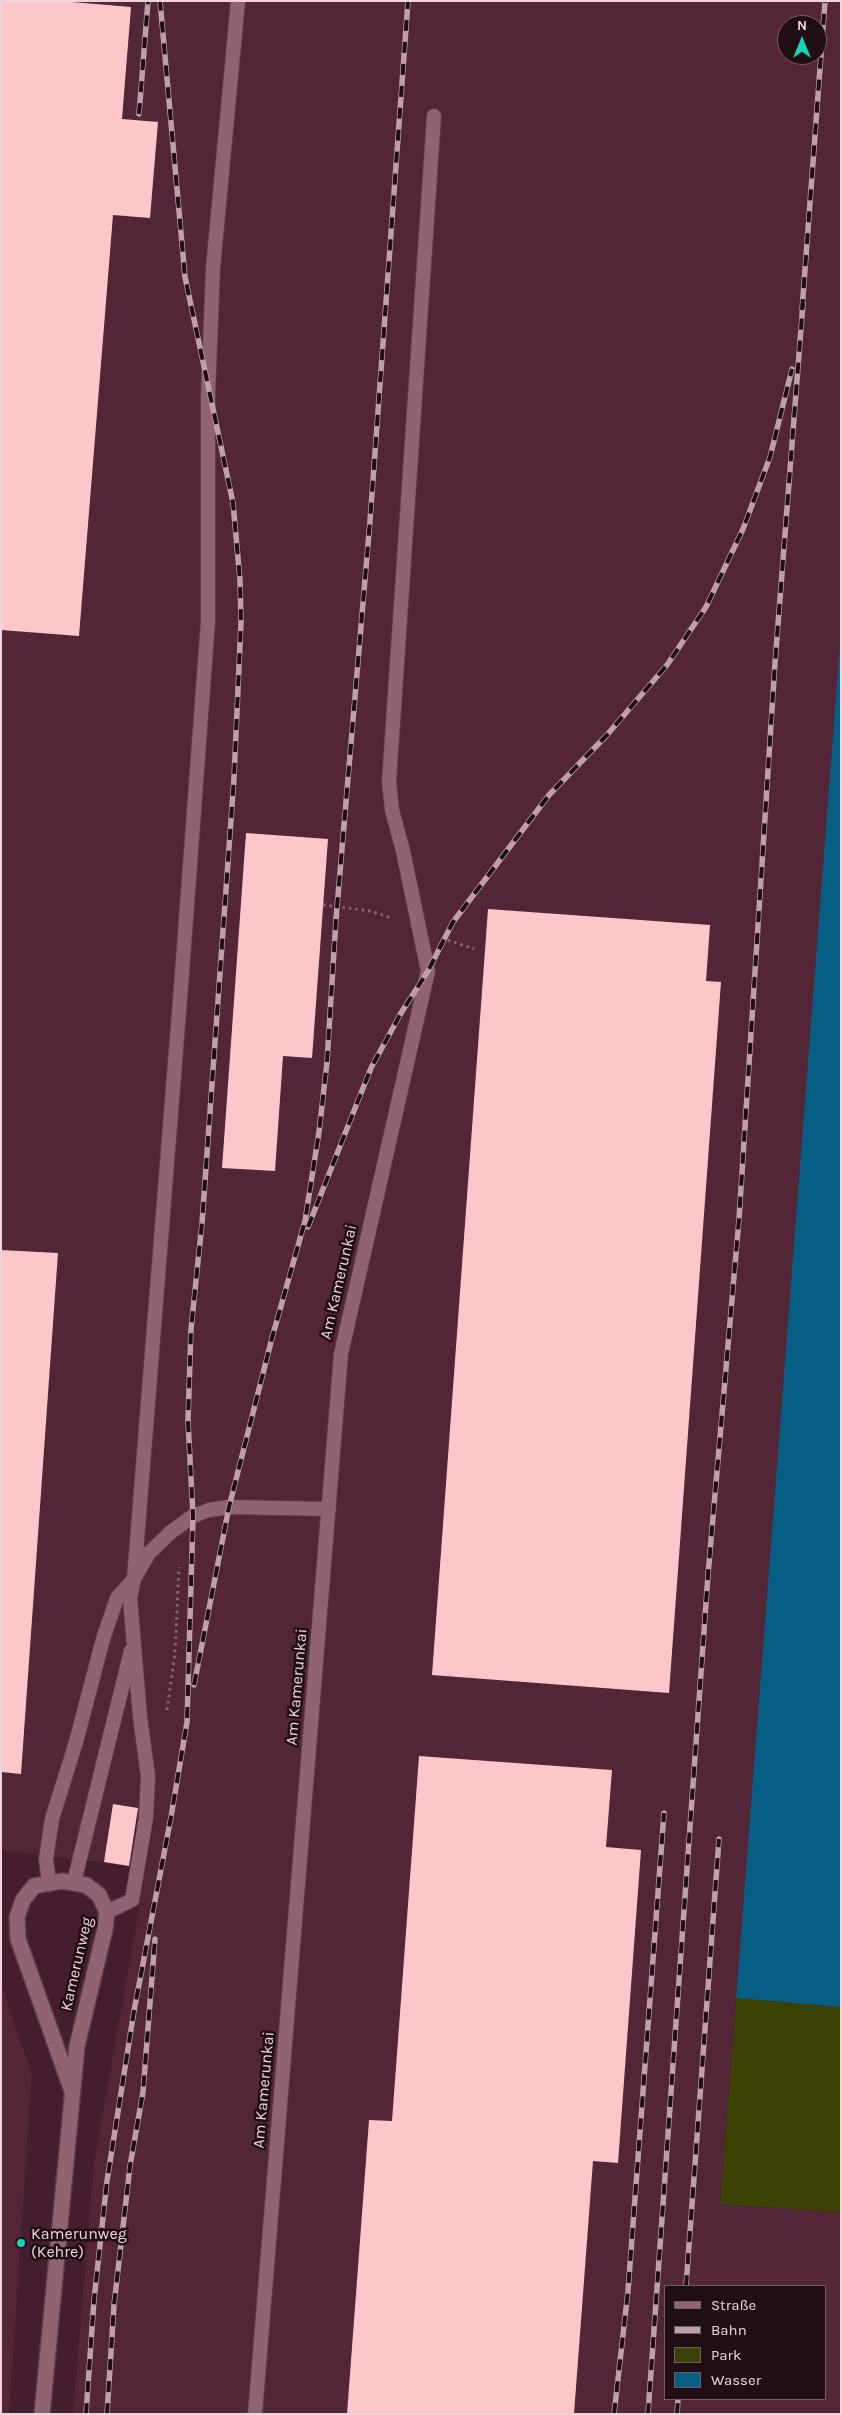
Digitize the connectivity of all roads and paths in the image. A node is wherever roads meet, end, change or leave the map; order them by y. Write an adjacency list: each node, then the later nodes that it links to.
1 (238, 1): 4 (lane)
2 (434, 116): 3 (lane, Am Kamerunkai)
3 (329, 1509): 4 (lane); 11 (lane, Am Kamerunkai)
4 (134, 1579): 5 (lane); 6 (lane)
5 (134, 1638): 7 (lane); 8 (lane)
6 (49, 1882): 7 (street, Kamerunweg); 9 (street, Kamerunweg)
7 (74, 1882): 8 (street, Kamerunweg)
8 (107, 1912): 9 (street, Kamerunweg)
9 (72, 2091): 10 (street, Kamerunweg)
10 (42, 2414)
11 (255, 2414)

